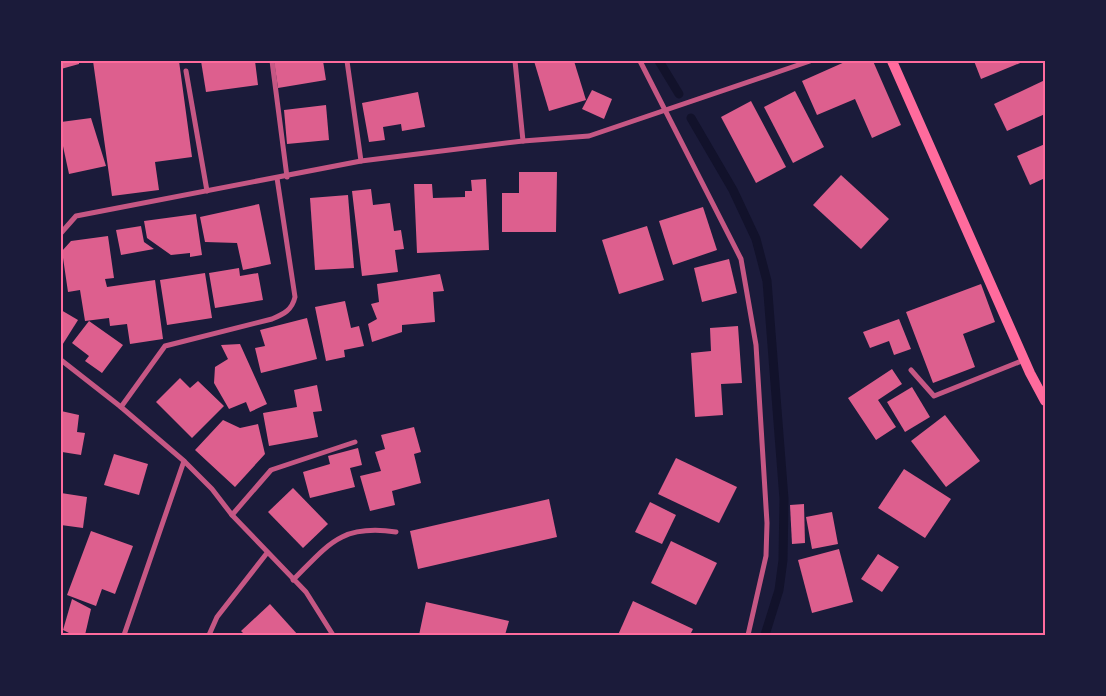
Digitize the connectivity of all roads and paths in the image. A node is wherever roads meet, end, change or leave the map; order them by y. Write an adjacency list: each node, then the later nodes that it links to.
1 (272, 61): 11 (street)
2 (347, 61): 10 (street)
3 (515, 61): 9 (street)
4 (640, 61): 8 (street)
5 (810, 61): 8 (street)
6 (892, 61): 15 (main road)
7 (186, 71): 13 (street)
8 (665, 109): 9 (street); 29 (street)
9 (522, 141): 10 (street)
10 (361, 161): 11 (street)
11 (287, 177): 12 (street)
12 (277, 178): 13 (street); 19 (street)
13 (207, 191): 14 (street)
14 (61, 233)
15 (1024, 359): 17 (street); 18 (main road)
16 (61, 360): 19 (street)
17 (911, 370)
18 (1045, 401)
19 (122, 407): 21 (street)
20 (355, 442): 22 (street)
21 (184, 461): 22 (street); 26 (street)
22 (232, 515): 24 (street)
23 (396, 532): 25 (street)
24 (266, 553): 25 (street); 27 (street)
25 (293, 580): 28 (street)
26 (124, 635)
27 (208, 635)
28 (333, 635)
29 (748, 635)

